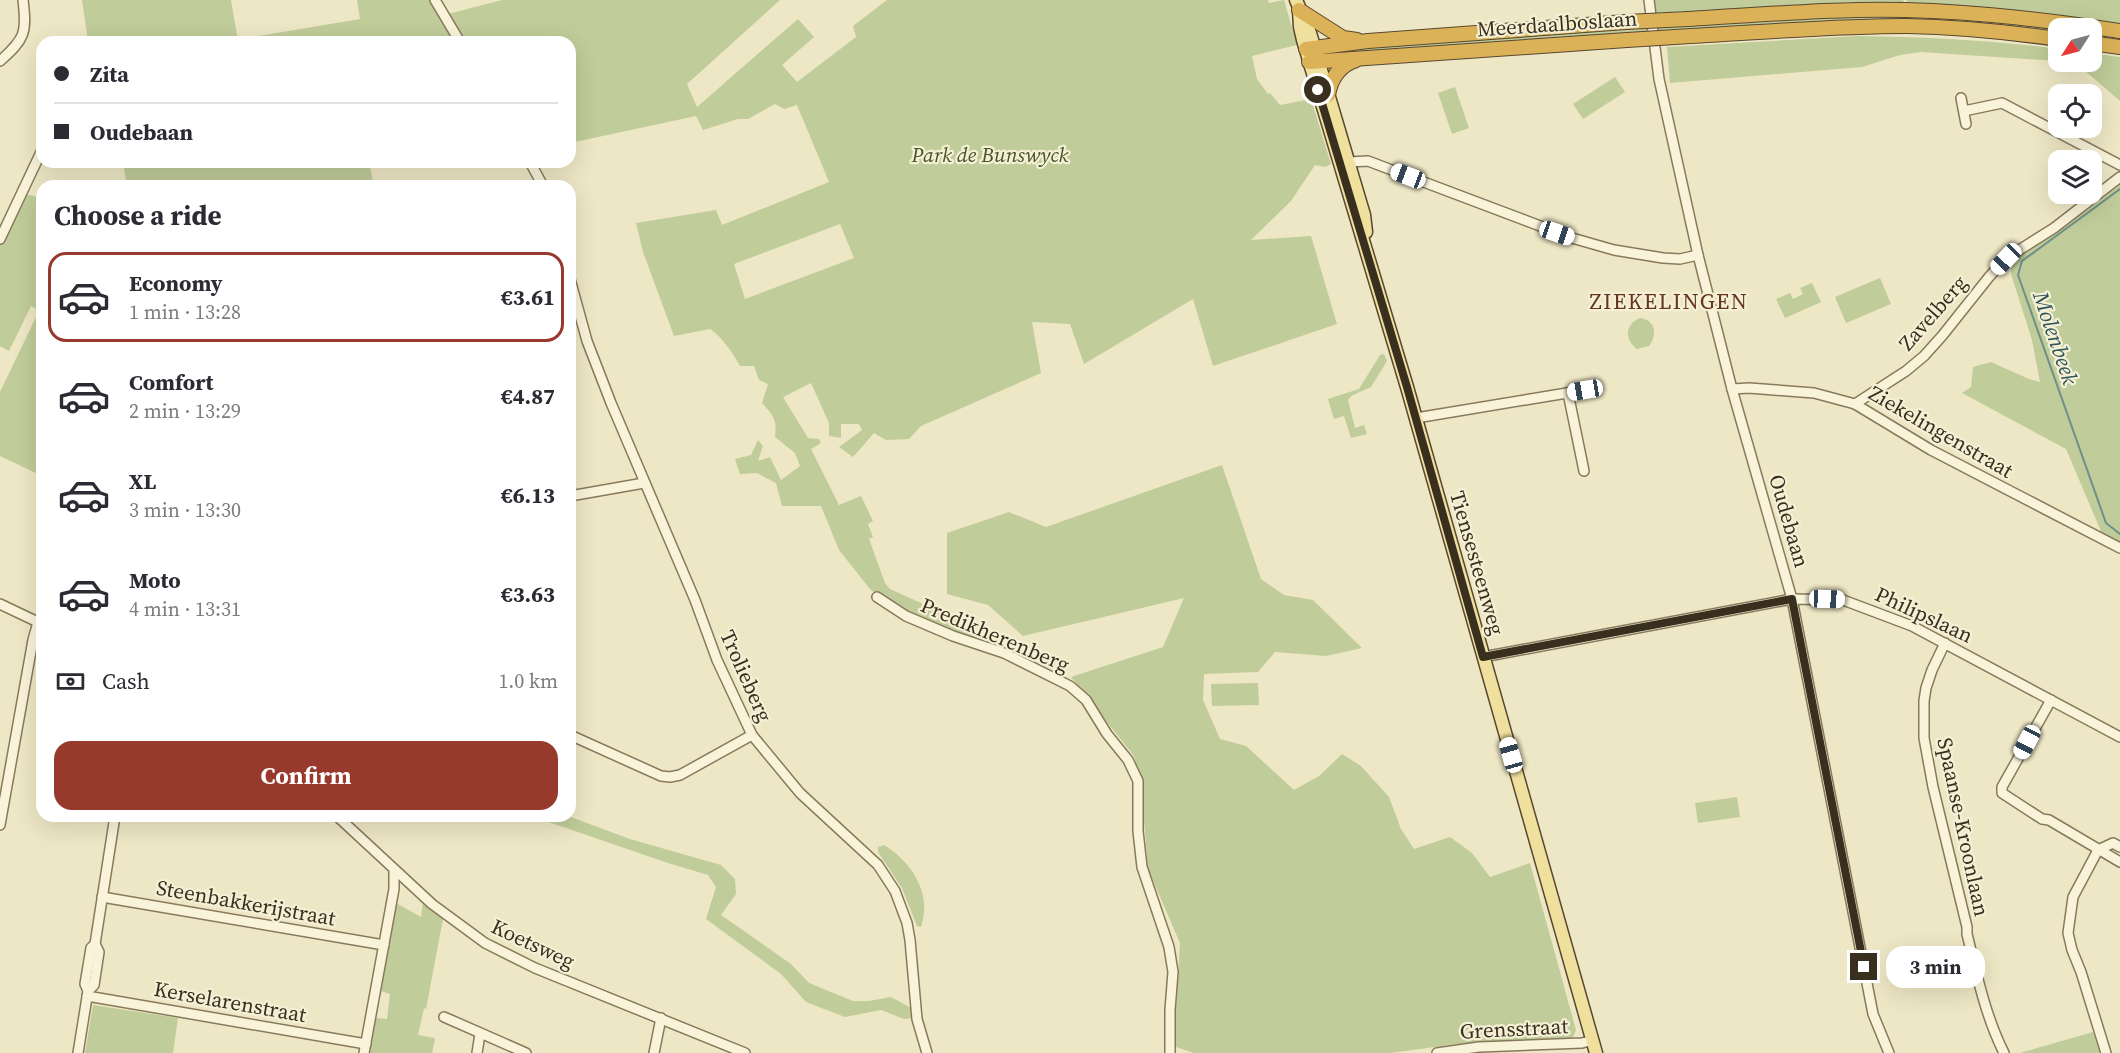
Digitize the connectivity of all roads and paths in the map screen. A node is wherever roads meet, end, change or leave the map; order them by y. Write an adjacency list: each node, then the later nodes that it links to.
1 (23, 0): 13 (street)
2 (435, 0): 6 (street)
3 (1649, 0): 23 (street, Oudebaan)
4 (1298, 5): 8 (highway); 11 (main road, Tiensesteenweg)
5 (2120, 31): 8 (highway, Meerdaalboslaan, bridge)
6 (456, 36)
7 (2048, 38): 12 (highway, Meerdaalboslaan, bridge)
8 (1368, 41): 11 (highway, Meerdaalboslaan)
9 (2102, 45): 10 (highway)
10 (2120, 47)
11 (1312, 55): 12 (highway, Meerdaalboslaan); 14 (main road, Tiensesteenweg); 24 (main road, Tiensesteenweg)
12 (1370, 57): 14 (highway)
13 (0, 62)
14 (1328, 94): 18 (main road, Tiensesteenweg)
15 (1961, 98): 16 (street)
16 (1964, 111): 17 (street); 20 (street)
17 (1966, 124)
18 (1349, 162): 23 (street); 24 (main road, Tiensesteenweg)
19 (36, 163): 22 (street)
20 (2120, 165)
21 (2120, 177): 29 (street, Zavelberg)
22 (0, 239)
23 (1698, 255): 26 (street, Oudebaan)
24 (1369, 257): 30 (main road, Tiensesteenweg)
25 (576, 301): 32 (street, Trolieberg)
26 (1732, 389): 29 (street, Ziekelingenstraat); 36 (street, Oudebaan)
27 (1585, 390): 28 (street)
28 (1568, 393): 30 (street); 31 (street)
29 (1855, 404): 34 (street, Ziekelingenstraat)
30 (1416, 418): 41 (main road, Tiensesteenweg)
31 (1584, 471)
32 (644, 483): 33 (street); 43 (street, Trolieberg)
33 (576, 495)
34 (2120, 548)
35 (877, 597): 67 (street, Predikherenberg)
36 (1792, 599): 40 (street, Philipslaan); 41 (street, Philipslaan); 70 (street, Oudebaan)
37 (0, 604): 38 (street)
38 (36, 621)
39 (36, 633): 48 (street)
40 (1945, 643): 42 (street, Philipslaan); 71 (street, Spaanse-Kroonlaan)
41 (1483, 657): 59 (main road, Tiensesteenweg)
42 (2051, 700): 44 (street, Philipslaan); 50 (street)
43 (752, 735): 45 (street); 66 (street, Trolieberg)
44 (2120, 737)
45 (576, 738)
46 (114, 822): 53 (street)
47 (343, 822): 52 (street, Koetsweg)
48 (0, 825)
49 (2120, 847): 50 (street)
50 (2098, 850): 51 (street); 72 (street)
51 (2120, 862)
52 (394, 870): 54 (street); 57 (street, Koetsweg)
53 (102, 897): 54 (street, Steenbakkerijstraat); 55 (street)
54 (384, 945): 60 (street)
55 (88, 993): 60 (street, Kerselarenstraat); 61 (street)
56 (444, 1017): 58 (street)
57 (661, 1018): 64 (street); 65 (street, Koetsweg)
58 (480, 1034): 62 (street); 63 (street)
59 (1593, 1040): 68 (street, Grensstraat); 69 (main road, Tiensesteenweg)
60 (365, 1049)
61 (78, 1053)
62 (477, 1053)
63 (526, 1053)
64 (654, 1053)
65 (745, 1053)
66 (927, 1053)
67 (1170, 1053)
68 (1437, 1053)
69 (1596, 1053)
70 (1889, 1053)
71 (2004, 1053)
72 (2106, 1053)

